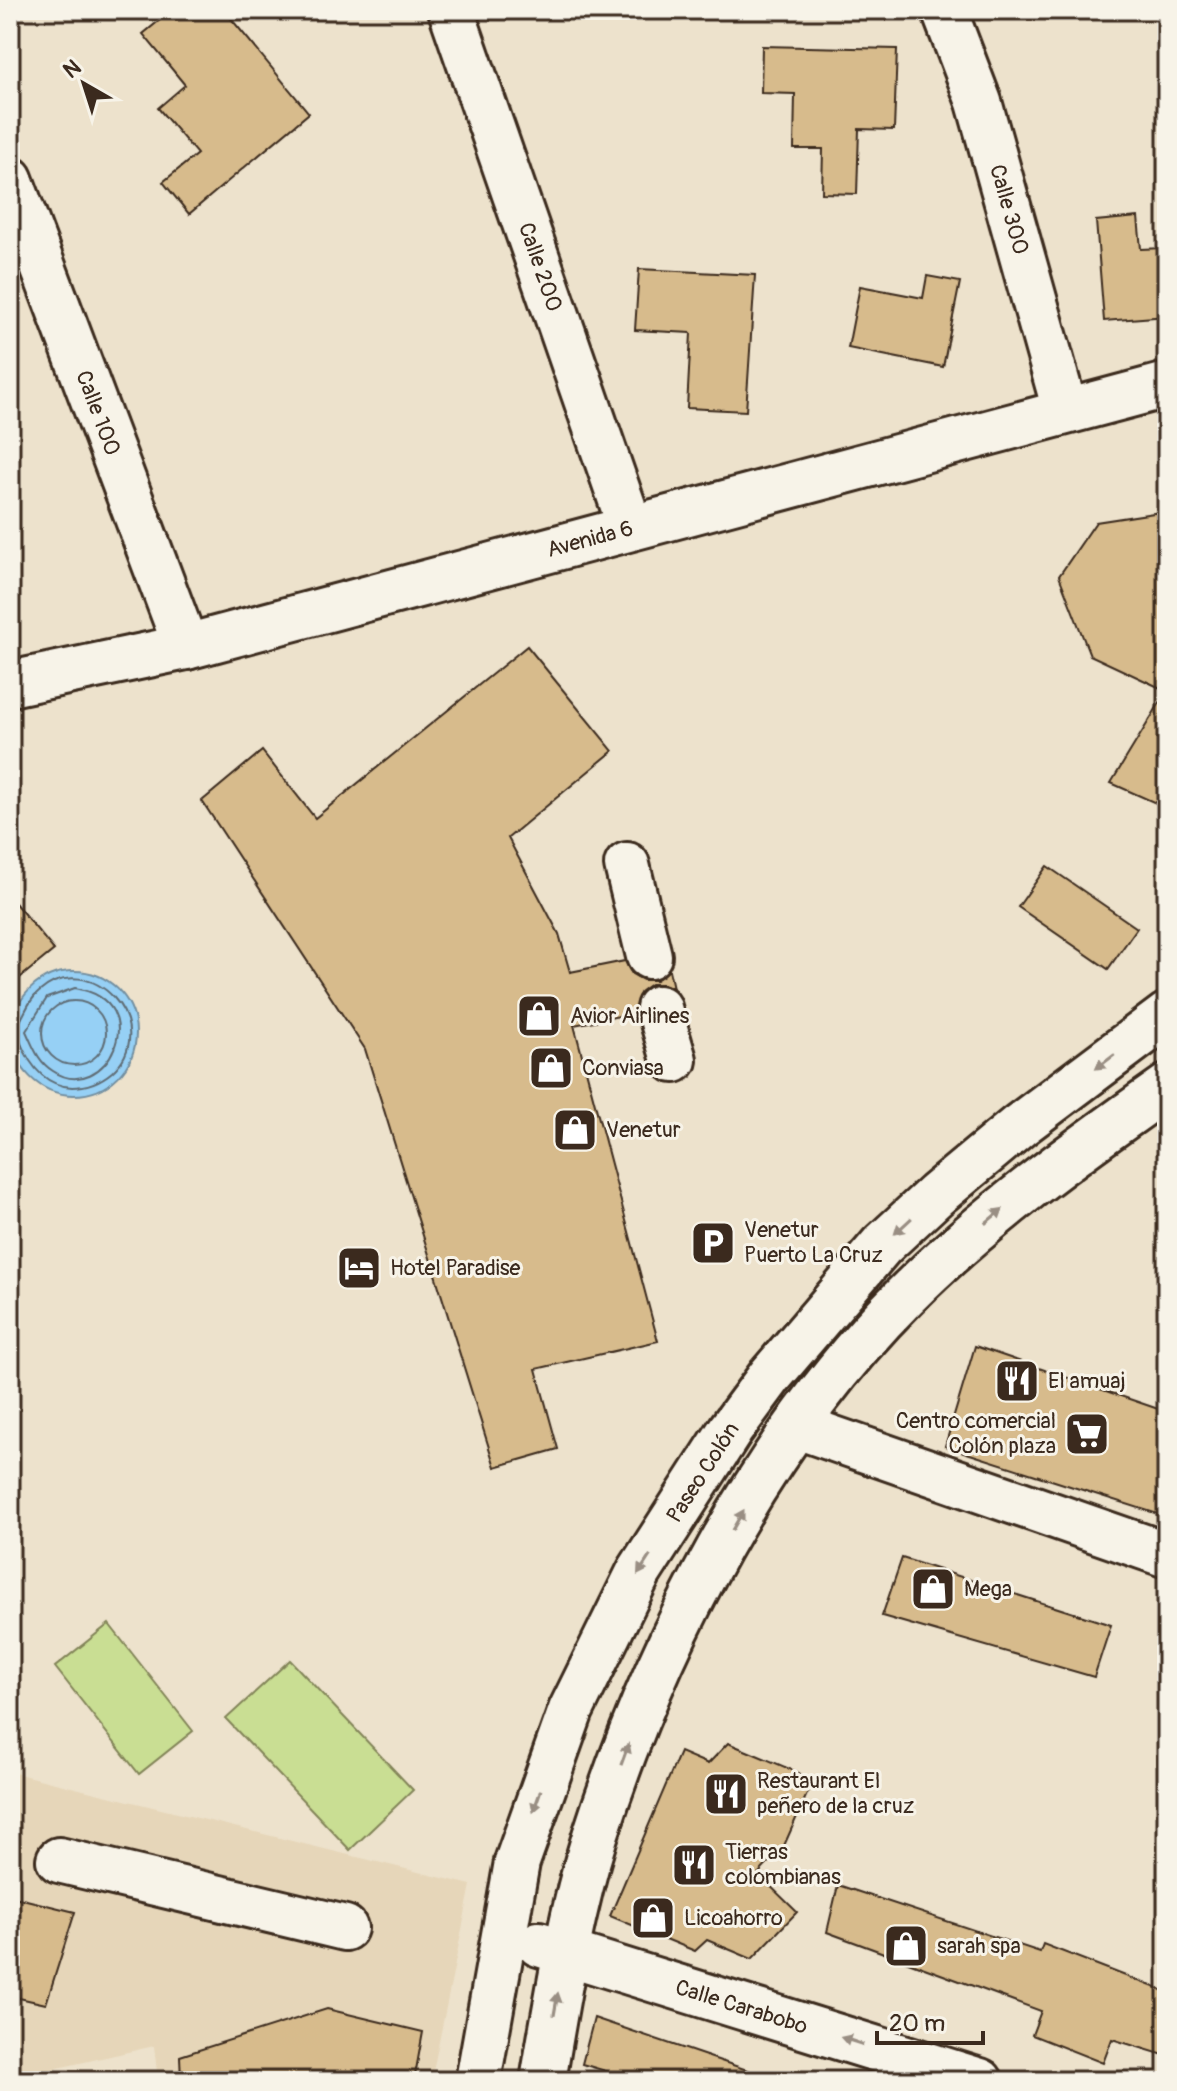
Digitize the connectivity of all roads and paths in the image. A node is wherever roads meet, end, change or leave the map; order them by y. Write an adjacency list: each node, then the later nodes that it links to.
1 (451, 10): 6 (street, Calle 200)
2 (944, 10): 5 (street, Calle 300)
3 (10, 179): 7 (street, Calle 100)
4 (1167, 385): 5 (street, Avenida 6)
5 (1065, 410): 6 (street, Avenida 6)
6 (630, 526): 7 (street, Avenida 6)
7 (186, 647): 8 (street, Avenida 6)
8 (10, 684)
9 (627, 865): 10 (street)
10 (649, 956)
11 (659, 1008): 13 (street)
12 (1167, 1015): 15 (street, Paseo Colón, one-way to 15)
13 (674, 1060)
14 (1167, 1087): 16 (street, one-way to 14)
15 (820, 1317): 16 (street); 21 (street, Paseo Colón, one-way to 21)
16 (845, 1362): 17 (street)
17 (797, 1426): 18 (street); 22 (street, one-way to 17)
18 (1167, 1555)
19 (59, 1860): 20 (street)
20 (345, 1928)
21 (504, 1937): 22 (street, Calle Carabobo); 23 (street, Paseo Colón)
22 (566, 1950): 24 (street, one-way to 22); 25 (street, Calle Carabobo, one-way to 22)
23 (478, 2081)
24 (543, 2081)
25 (980, 2081)

